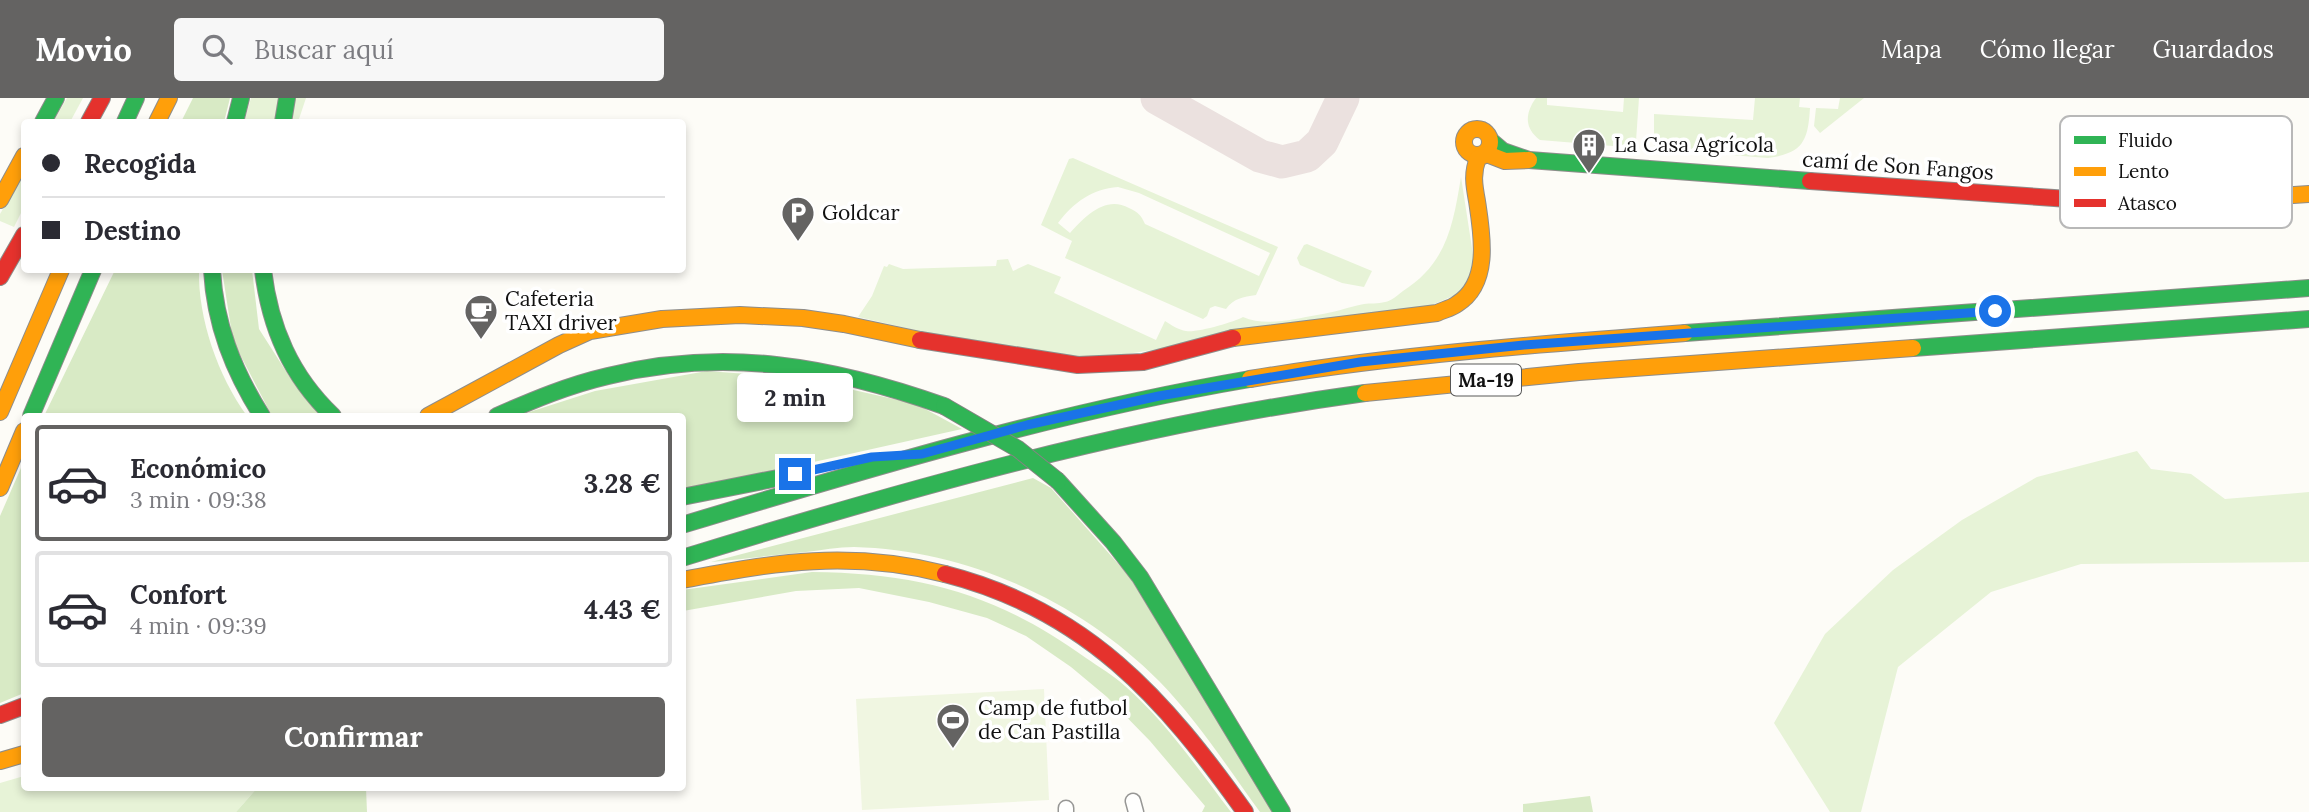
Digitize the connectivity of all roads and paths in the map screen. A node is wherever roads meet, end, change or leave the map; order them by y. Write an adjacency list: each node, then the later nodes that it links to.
1 (56, 98): 8 (main road)
2 (102, 98): 9 (main road)
3 (136, 98): 10 (main road)
4 (172, 98): 7 (main road)
5 (241, 98): 11 (main road)
6 (287, 98): 12 (main road)
7 (159, 118)
8 (45, 119)
9 (91, 119)
10 (126, 119)
11 (236, 119)
12 (284, 119)
13 (21, 162): 15 (main road)
14 (2060, 199): 28 (main road, camí de Son Fangos)
15 (0, 200)
16 (21, 239): 21 (main road)
17 (60, 273): 24 (main road)
18 (92, 273): 25 (main road)
19 (212, 273): 26 (main road)
20 (263, 273): 27 (main road)
21 (0, 277)
22 (2309, 288): 31 (main road, Ma-19)
23 (2309, 319): 35 (main road, Ma-19)
24 (0, 412)
25 (32, 413)
26 (259, 413)
27 (330, 413)
28 (434, 413)
29 (504, 413): 44 (main road, bridge)
30 (21, 438): 32 (main road)
31 (922, 454): 33 (main road); 34 (main road, Ma-19)
32 (0, 488)
33 (686, 496)
34 (686, 524)
35 (686, 557)
36 (686, 579): 43 (main road)
37 (21, 707): 38 (main road)
38 (0, 715)
39 (21, 723): 40 (main road)
40 (0, 730)
41 (21, 755): 42 (main road)
42 (0, 761)
43 (1245, 812)
44 (1282, 812)

